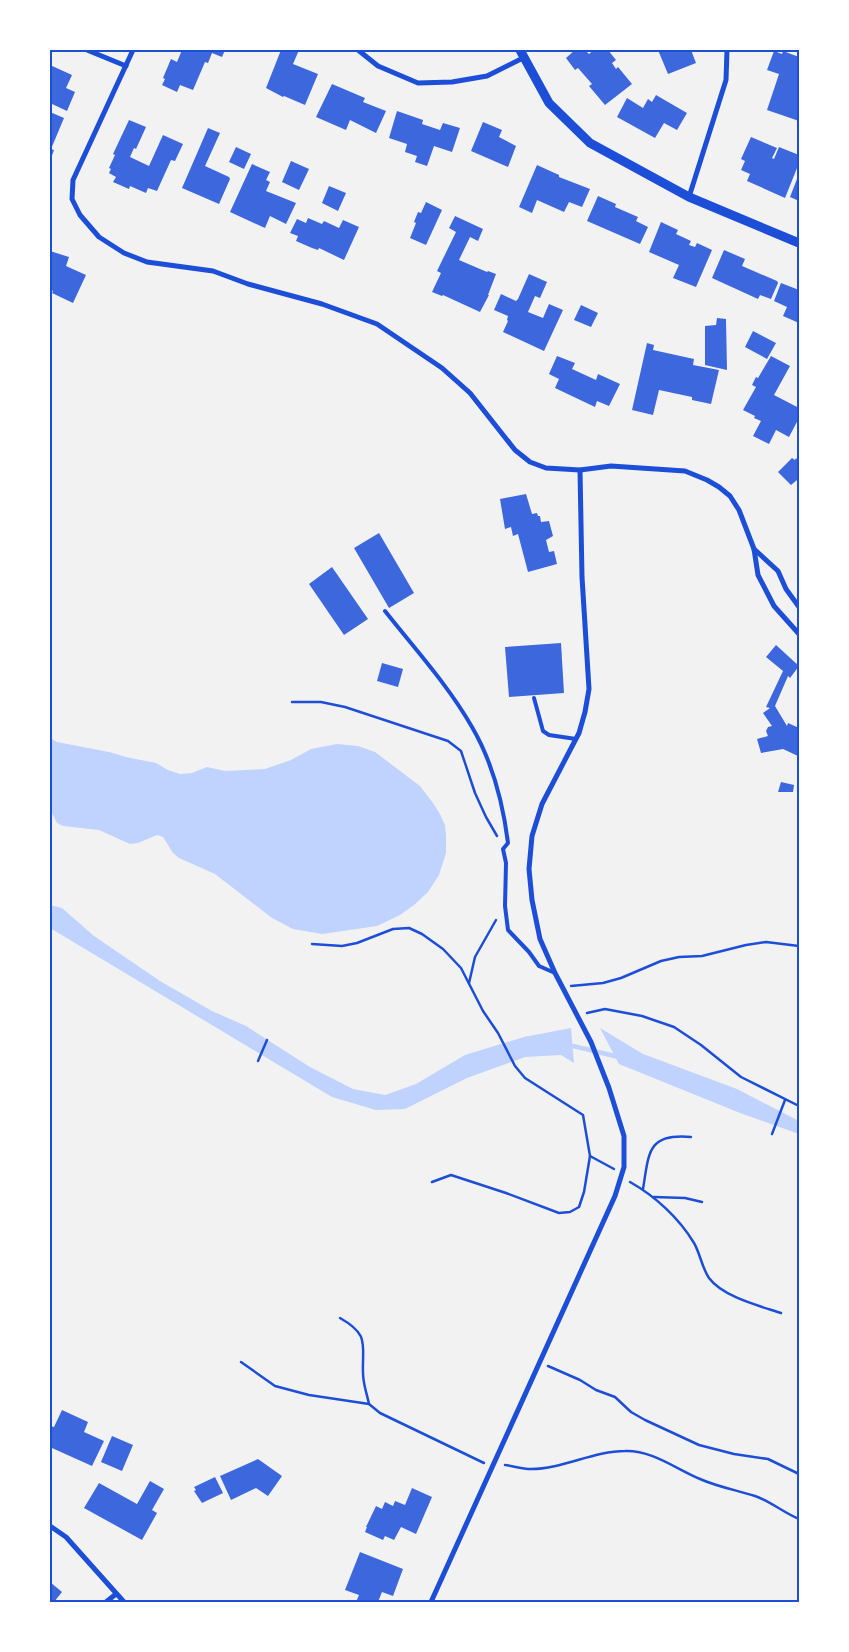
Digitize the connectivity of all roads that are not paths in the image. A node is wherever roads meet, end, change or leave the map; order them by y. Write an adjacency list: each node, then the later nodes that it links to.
1 (87, 50): 6 (street)
2 (133, 50): 6 (street)
3 (358, 50): 5 (street)
4 (727, 50): 7 (street)
5 (521, 54): 7 (street)
6 (126, 66): 9 (street)
7 (689, 197): 8 (street)
8 (799, 243)
9 (580, 470): 10 (street); 15 (street)
10 (754, 548): 11 (street); 13 (street)
11 (799, 607)
12 (385, 611): 16 (lane)
13 (798, 630)
14 (534, 698): 15 (lane)
15 (576, 739): 16 (street)
16 (554, 973): 21 (street)
17 (50, 1526): 18 (street)
18 (116, 1594): 19 (street); 20 (street)
19 (106, 1602)
20 (124, 1602)
21 (431, 1602)

